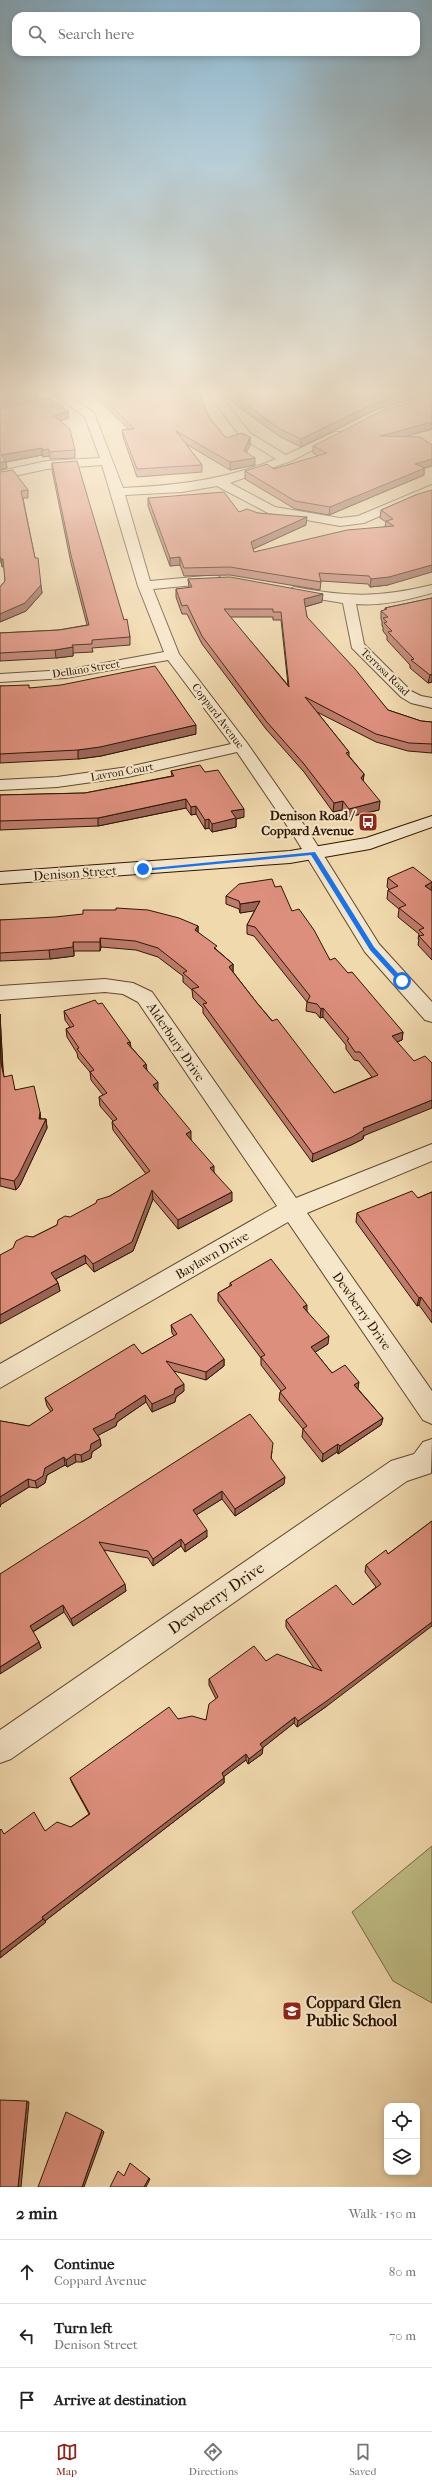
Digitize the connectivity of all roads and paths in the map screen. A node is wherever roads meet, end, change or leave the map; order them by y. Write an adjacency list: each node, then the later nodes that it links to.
1 (119, 496): 5 (street, Coppard Avenue)
2 (246, 496): 3 (street)
3 (416, 496)
4 (230, 580): 5 (street)
5 (145, 586): 9 (street, Coppard Avenue)
6 (282, 588): 8 (street)
7 (432, 590): 8 (street)
8 (349, 601): 11 (street, Terrosa Road)
9 (172, 655): 10 (street, Dellano Street); 12 (street, Coppard Avenue)
10 (0, 678)
11 (432, 703)
12 (241, 746): 13 (street, Lavron Court); 15 (street, Coppard Avenue)
13 (0, 785)
14 (432, 821): 15 (street, Denison Street)
15 (313, 854): 16 (street, Denison Street); 18 (street, Coppard Avenue)
16 (0, 878)
17 (0, 993): 20 (street, Alderbury Drive)
18 (432, 1014)
19 (432, 1152): 20 (street, Baylawn Drive)
20 (292, 1209): 21 (street, Baylawn Drive); 22 (street, Dewberry Drive)
21 (0, 1377)
22 (432, 1412)
23 (432, 1451): 24 (street, Dewberry Drive)
24 (0, 1748)

